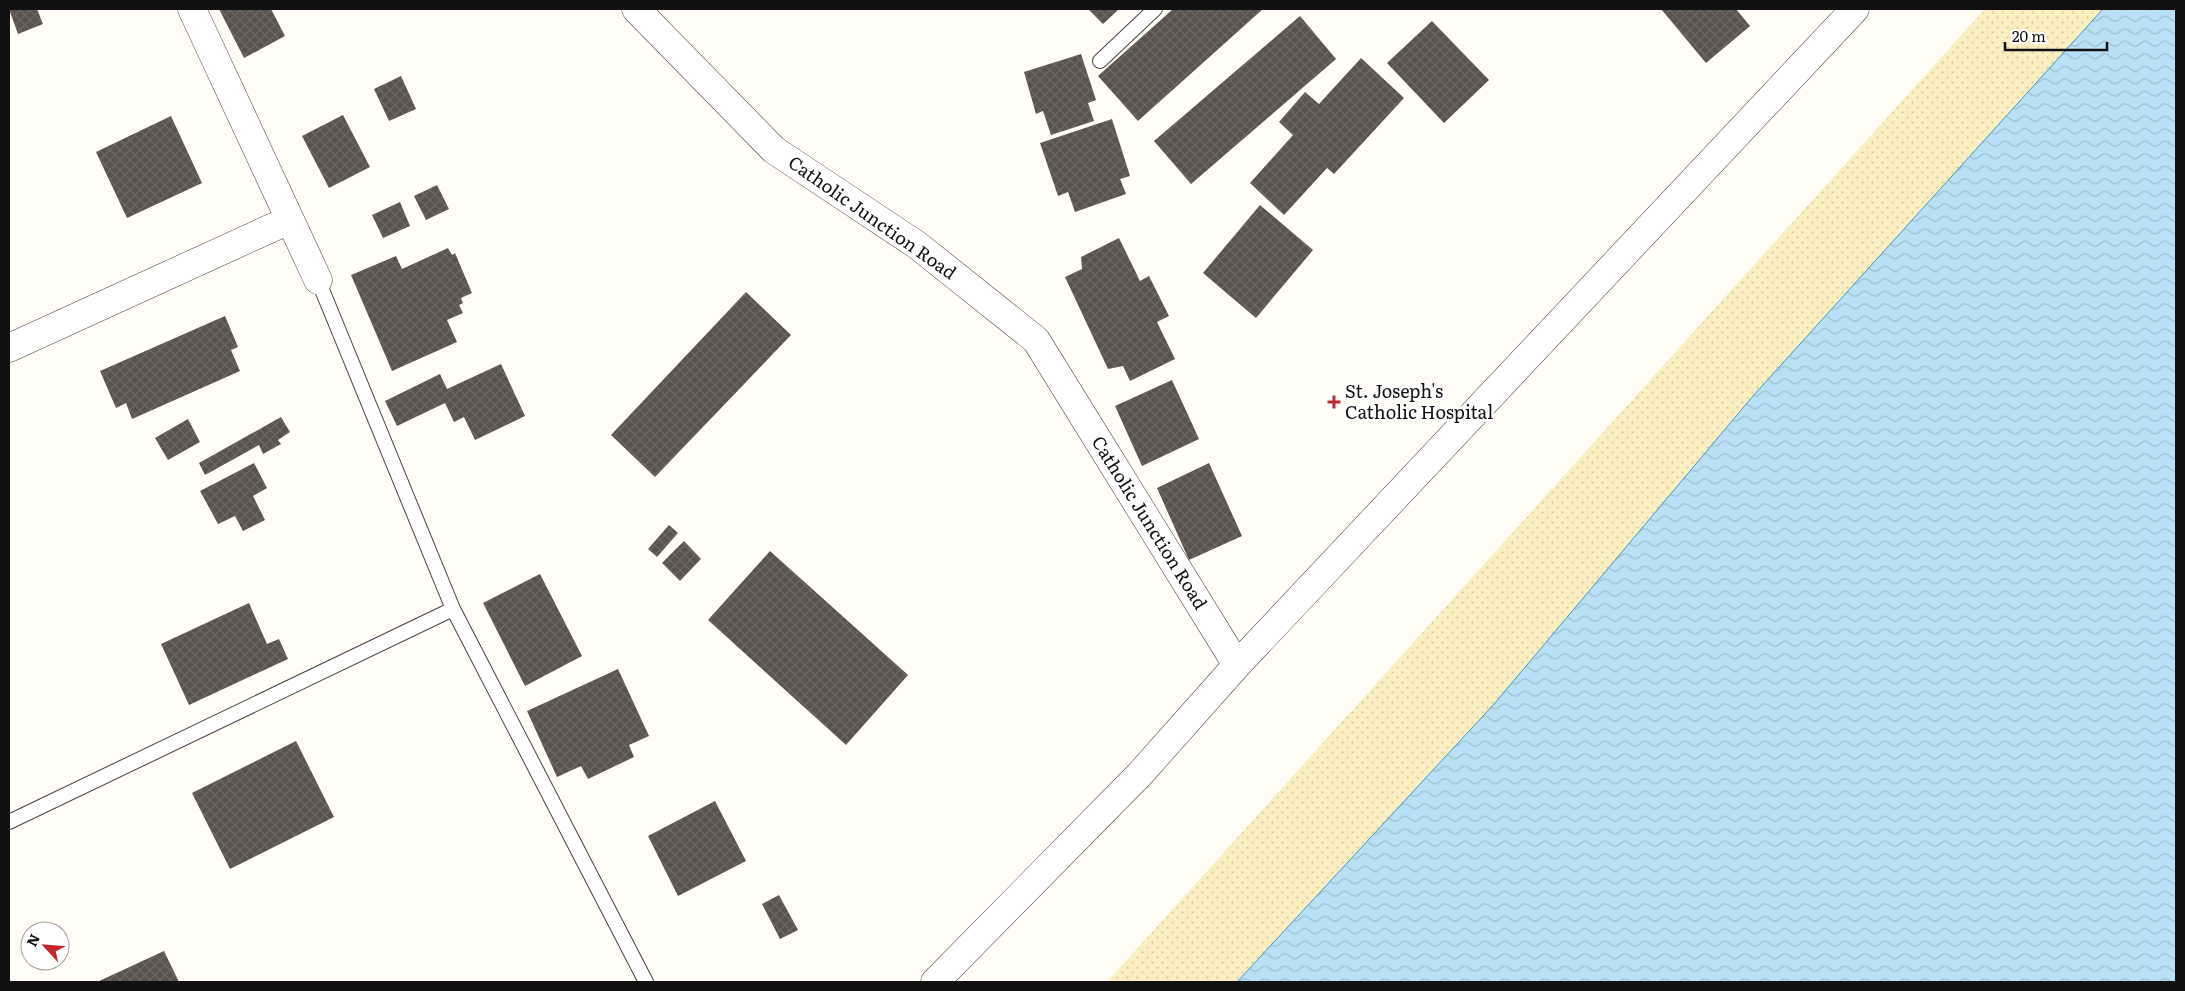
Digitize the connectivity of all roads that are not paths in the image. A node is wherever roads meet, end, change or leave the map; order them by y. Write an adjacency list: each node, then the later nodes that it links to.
1 (192, 9): 6 (street)
2 (636, 9): 10 (street, Catholic Junction Road)
3 (1155, 9): 5 (lane)
4 (1855, 9): 10 (street)
5 (1100, 61)
6 (290, 220): 7 (street); 8 (street)
7 (318, 280): 9 (lane)
8 (9, 348)
9 (453, 609): 11 (lane); 12 (lane)
10 (1237, 665): 13 (street)
11 (9, 822)
12 (646, 982)
13 (935, 982)

